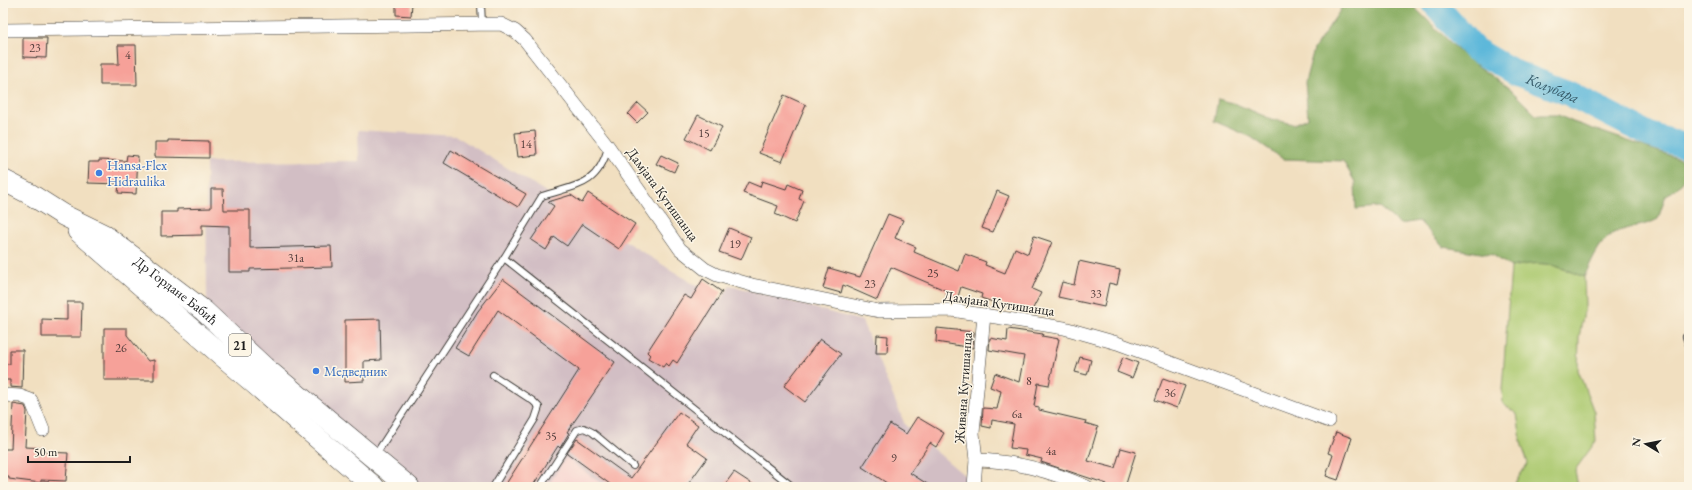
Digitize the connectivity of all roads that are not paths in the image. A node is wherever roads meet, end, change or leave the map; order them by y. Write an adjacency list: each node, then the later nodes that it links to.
1 (481, 3): 2 (lane)
2 (482, 24): 3 (street, Дамјана Кутишанца); 4 (street, Дамјана Кутишанца)
3 (3, 30)
4 (608, 146): 7 (lane); 8 (street, Дамјана Кутишанца)
5 (8, 182): 6 (main road, Др Гордане Бабић / 21)
6 (63, 215): 15 (main road, Др Гордане Бабић / 21); 18 (main road, Др Гордане Бабић / 21)
7 (504, 258): 15 (lane); 22 (lane)
8 (984, 315): 13 (street, Дамјана Кутишанца); 16 (street, Живана Кутишанца)
9 (1686, 337): 10 (lane)
10 (1689, 345)
11 (493, 375): 20 (lane)
12 (3, 395): 14 (street)
13 (1329, 421)
14 (42, 430)
15 (373, 458): 19 (main road, Др Гордане Бабић / 21)
16 (976, 460): 23 (street, Живана Кутишанца); 24 (street)
17 (633, 466): 21 (lane)
18 (374, 487)
19 (409, 487)
20 (493, 487)
21 (540, 487)
22 (793, 487)
23 (974, 487)
24 (1087, 487)

